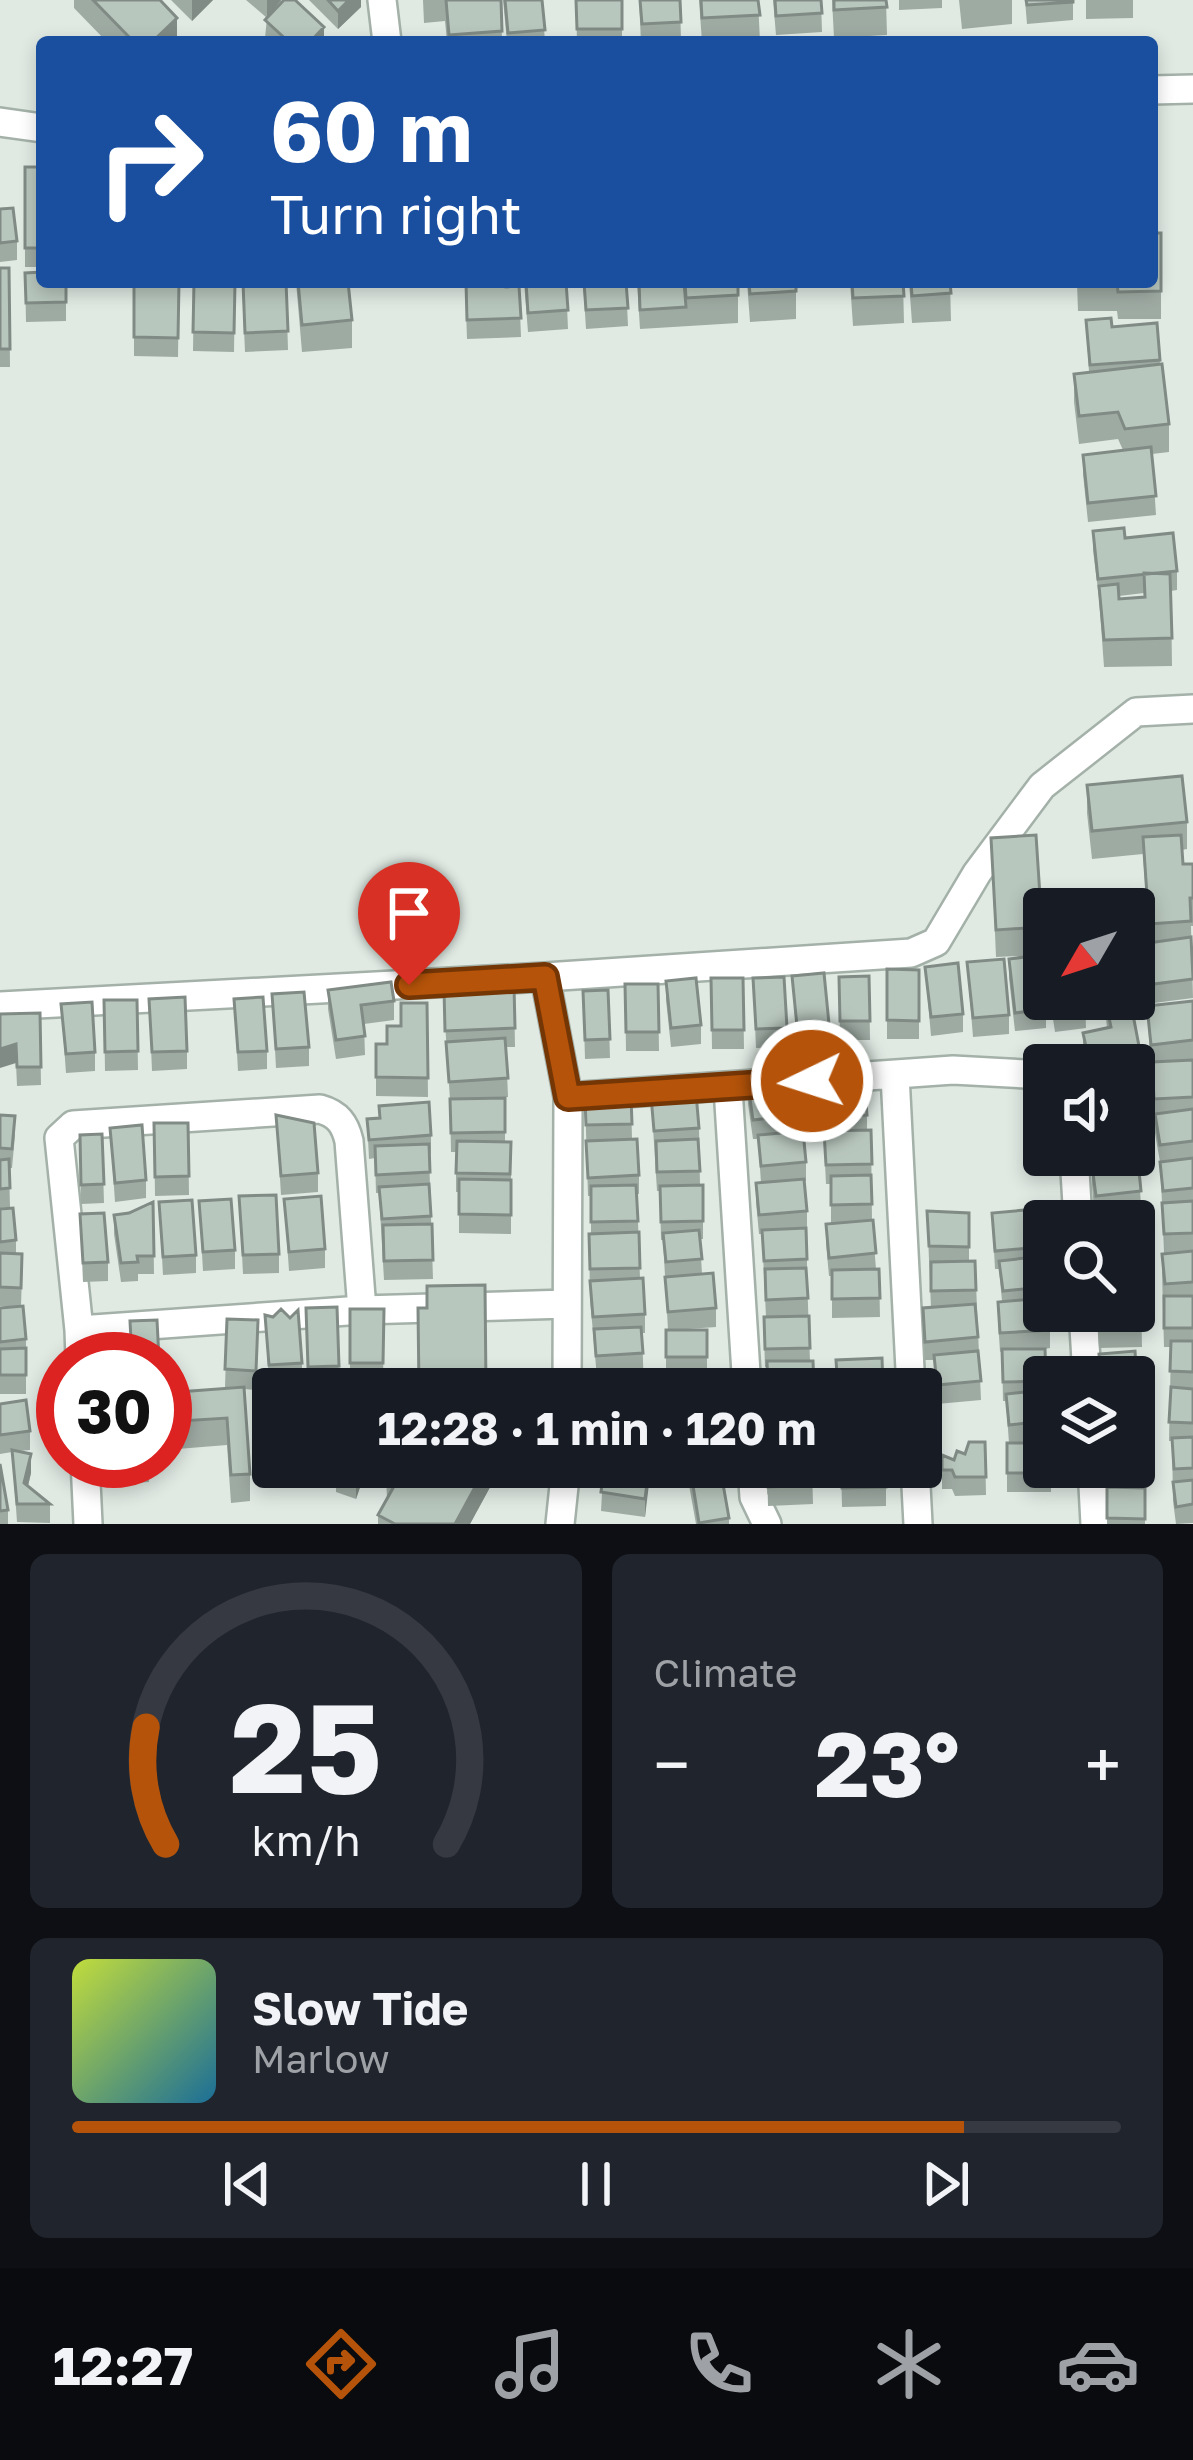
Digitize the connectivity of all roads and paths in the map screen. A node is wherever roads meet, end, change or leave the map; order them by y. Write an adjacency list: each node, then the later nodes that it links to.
1 (382, 0): 2 (street)
2 (386, 36)
3 (1193, 89): 4 (street)
4 (1158, 90)
5 (0, 122): 6 (street)
6 (36, 127)
7 (1193, 710): 8 (street)
8 (545, 977): 9 (street); 13 (street)
9 (0, 1006)
10 (1023, 1074): 11 (street)
11 (896, 1075): 12 (street); 19 (street)
12 (728, 1088): 13 (street); 18 (street)
13 (568, 1097): 14 (street)
14 (567, 1304): 15 (street); 17 (street)
15 (362, 1310): 16 (street); 16 (street)
16 (79, 1330)
17 (567, 1368)
18 (746, 1368)
19 (910, 1368)
20 (86, 1488): 25 (street)
21 (564, 1488): 26 (street)
22 (753, 1488): 27 (street)
23 (916, 1488): 28 (street)
24 (1093, 1488): 29 (street)
25 (88, 1524)
26 (560, 1524)
27 (767, 1524)
28 (917, 1524)
29 (1094, 1524)

